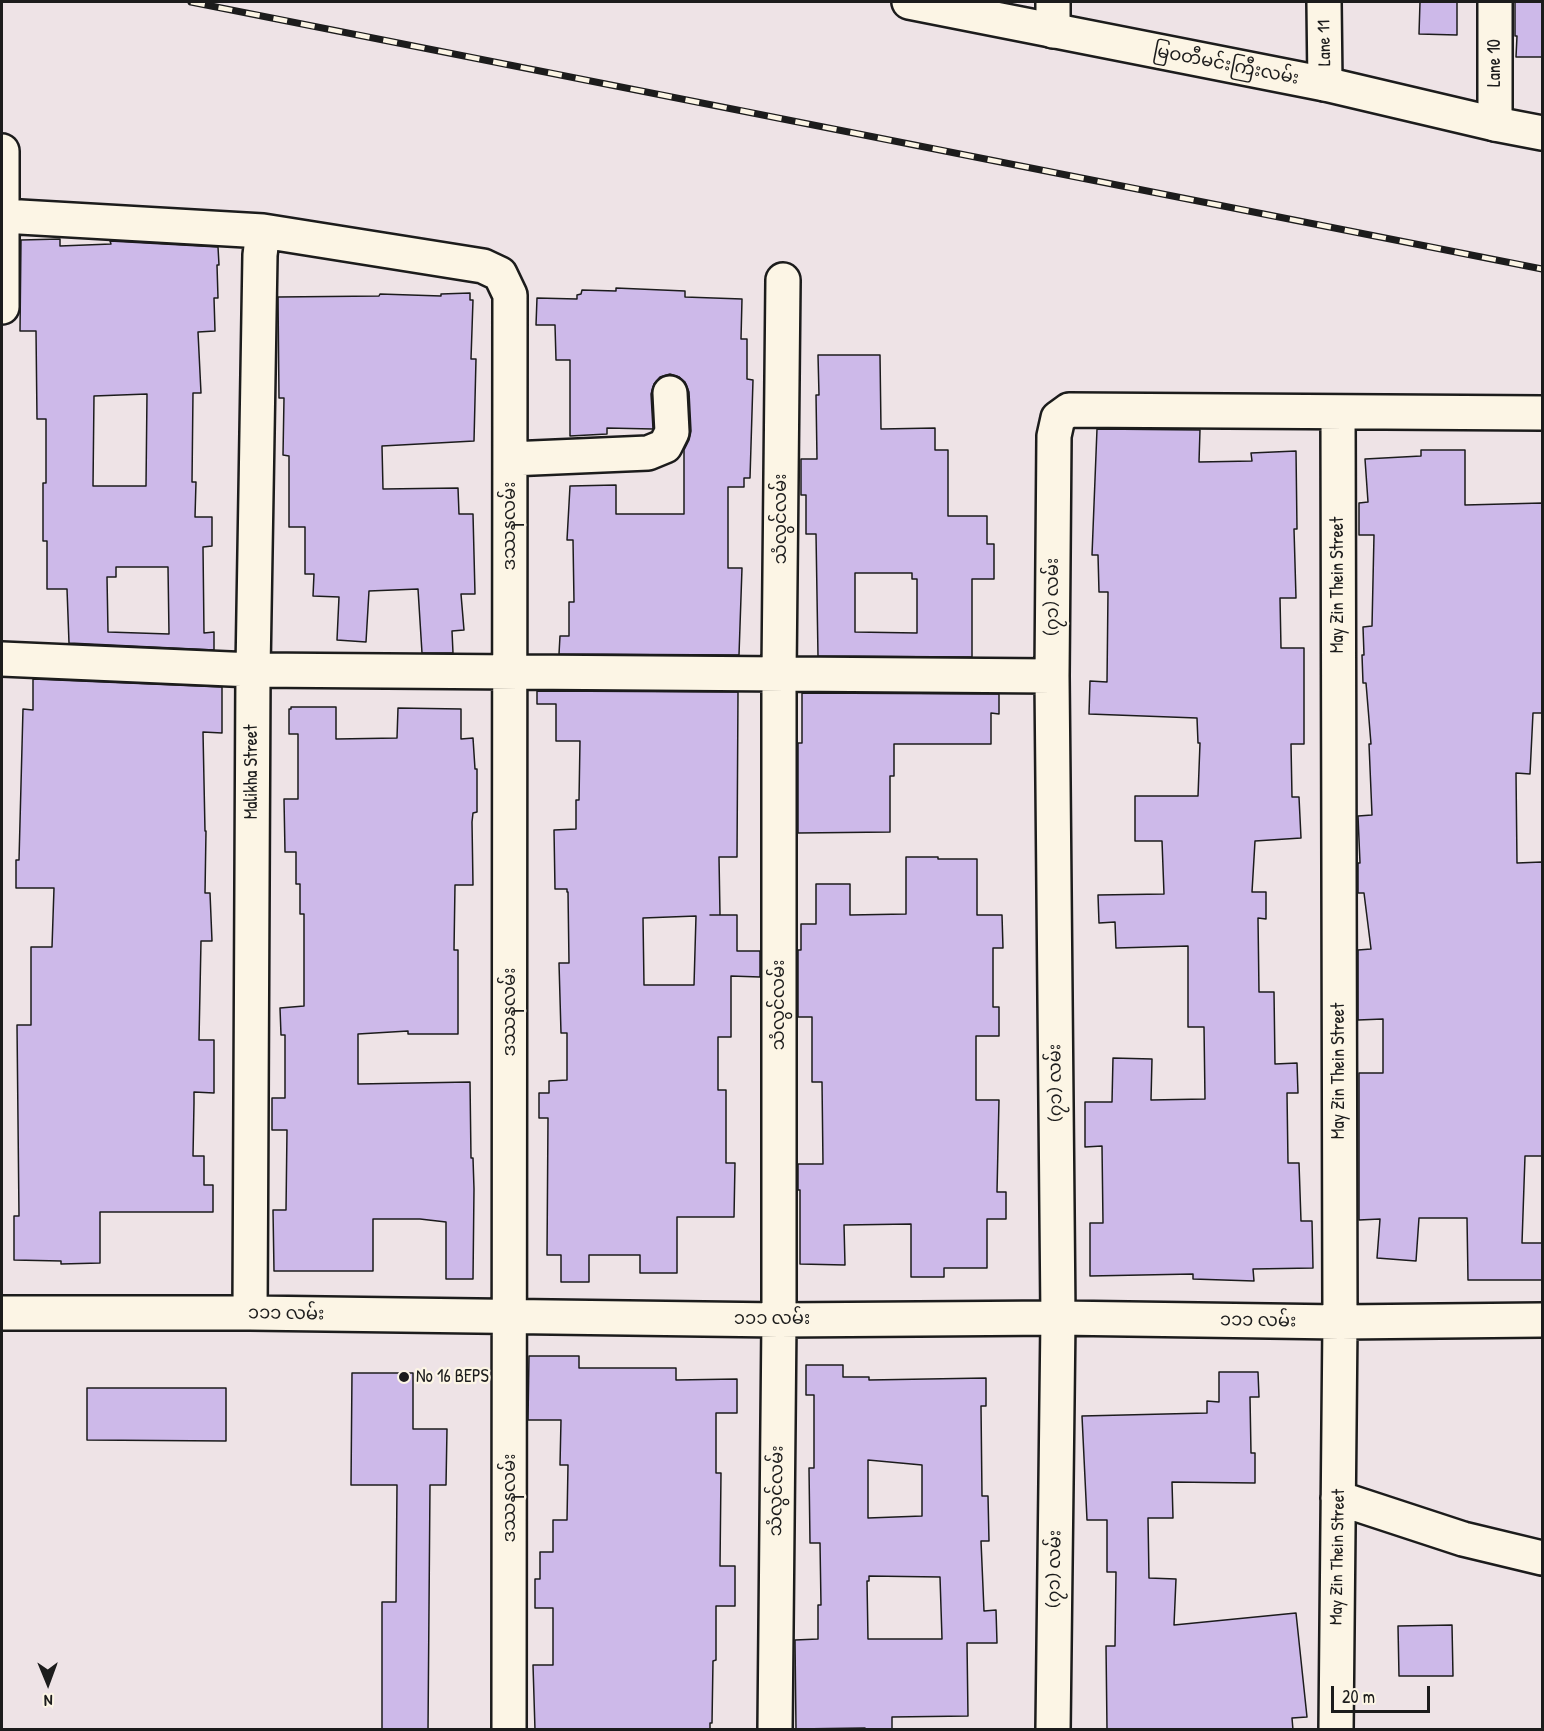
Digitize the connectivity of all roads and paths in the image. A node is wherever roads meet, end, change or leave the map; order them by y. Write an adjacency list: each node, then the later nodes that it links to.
1 (909, 2): 4 (street, မြဝတီမင်းကြီးလမ်း)
2 (1324, 2): 5 (street, Lane 11)
3 (1496, 2): 6 (street, Lane 10)
4 (1053, 16): 5 (street, မြဝတီမင်းကြီးလမ်း)
5 (1325, 84): 6 (street, မြဝတီမင်းကြီးလမ်း)
6 (1495, 124): 7 (street, မြဝတီမင်းကြီးလမ်း)
7 (1542, 133)
8 (2, 151): 9 (street)
9 (3, 216): 10 (street); 12 (street)
10 (262, 231): 16 (street, ဒဿနလမ်း); 18 (street, Malikha Street)
11 (783, 280): 20 (street, သံလွင်လမ်း)
12 (2, 307)
13 (670, 393): 16 (street)
14 (1338, 412): 15 (street); 21 (street, (၇၁) လမ်း); 28 (street, May Zin Thein Street)
15 (1542, 413)
16 (510, 459): 19 (street, ဒဿနလမ်း)
17 (2, 659): 18 (street)
18 (253, 670): 19 (street); 23 (street, Malikha Street)
19 (510, 672): 20 (street); 24 (street, ဒဿနလမ်း)
20 (779, 673): 21 (street); 26 (street, သံလွင်လမ်း)
21 (1052, 676): 25 (street, (၇၁) လမ်း)
22 (2, 1312): 23 (street, ၁၁၁ လမ်း)
23 (250, 1313): 24 (street, ၁၁၁ လမ်း)
24 (510, 1316): 26 (street, ၁၁၁ လမ်း); 31 (street, ဒဿနလမ်း)
25 (1058, 1318): 26 (street, ၁၁၁ လမ်း); 28 (street, ၁၁၁ လမ်း); 33 (street, (၇၁) လမ်း)
26 (779, 1320): 32 (street, သံလွင်လမ်း)
27 (1542, 1320): 28 (street, ၁၁၁ လမ်း)
28 (1340, 1322): 29 (street, May Zin Thein Street)
29 (1338, 1498): 30 (street); 34 (street, May Zin Thein Street)
30 (1542, 1558)
31 (509, 1730)
32 (775, 1730)
33 (1053, 1730)
34 (1336, 1730)

